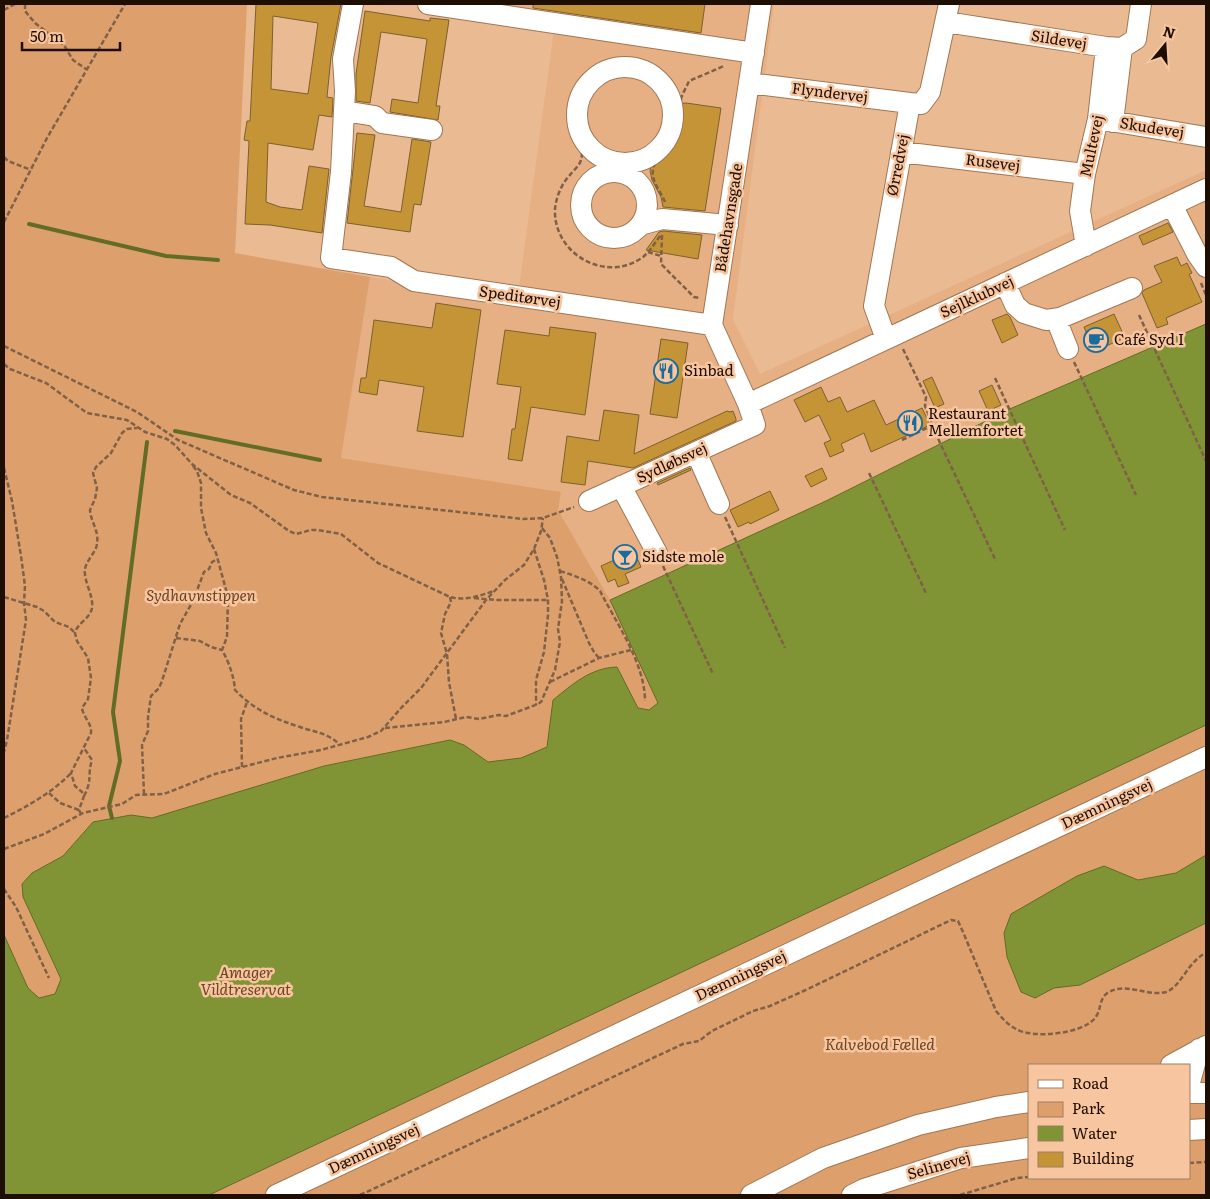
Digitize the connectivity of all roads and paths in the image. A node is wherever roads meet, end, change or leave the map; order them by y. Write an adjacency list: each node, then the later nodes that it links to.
1 (14, 4): 8 (path)
2 (25, 4): 13 (path)
3 (125, 4): 13 (path)
4 (353, 4): 17 (street)
5 (428, 4): 11 (street)
6 (761, 4): 11 (street, Bådehavnsgade)
7 (1141, 4): 10 (street)
8 (4, 10)
9 (947, 13): 10 (street, Sildevej); 16 (street)
10 (1114, 47): 18 (street, Multevej)
11 (754, 53): 14 (street, Bådehavnsgade)
12 (729, 64): 15 (path)
13 (86, 69): 25 (path)
14 (749, 82): 16 (street, Flyndervej); 34 (street, Bådehavnsgade)
15 (680, 103): 31 (path); 36 (path)
16 (910, 103): 21 (street, Ørredvej)
17 (344, 111): 19 (street); 44 (street, Speditørvej)
18 (1106, 121): 20 (street, Skudevej); 26 (street, Multevej)
19 (432, 130)
20 (1206, 137)
21 (901, 152): 26 (street, Rusevej); 45 (street, Ørredvej)
22 (597, 154): 24 (street); 24 (street); 27 (street)
23 (4, 157): 25 (path)
24 (644, 159): 29 (street)
25 (31, 170): 32 (path)
26 (1085, 174): 35 (street, Multevej)
27 (597, 176): 29 (street); 33 (street)
28 (1206, 189): 30 (street, Sejlklubvej)
29 (642, 190): 31 (street); 33 (street)
30 (1172, 205): 35 (street, Sejlklubvej); 37 (street)
31 (664, 212): 33 (street); 34 (street)
32 (4, 222)
33 (640, 225)
34 (728, 225): 41 (street, Bådehavnsgade)
35 (1086, 246): 39 (street, Sejlklubvej)
36 (648, 252): 38 (path); 38 (path)
37 (1203, 254)
38 (660, 256): 41 (path)
39 (1005, 283): 43 (street); 45 (street, Sejlklubvej)
40 (1132, 288): 43 (street)
41 (716, 301): 44 (street, Bådehavnsgade)
42 (1139, 315): 56 (path)
43 (1056, 318): 47 (street)
44 (712, 326): 51 (street)
45 (891, 337): 51 (street, Sejlklubvej); 52 (path)
46 (4, 346): 64 (path)
47 (1068, 349)
48 (4, 364): 53 (path)
49 (995, 378): 66 (path)
50 (1082, 378): 61 (path)
51 (748, 404): 55 (street, Sydløbsvej)
52 (933, 425): 54 (path); 70 (path)
53 (138, 428): 57 (path); 82 (path)
54 (902, 440)
55 (696, 452): 60 (street, Sydløbsvej); 63 (street)
56 (1206, 461)
57 (192, 464): 69 (path); 77 (path)
58 (4, 468): 81 (path)
59 (870, 473): 75 (path)
60 (621, 486): 62 (street, Sydløbsvej); 68 (street)
61 (1136, 495)
62 (589, 501): 64 (path)
63 (719, 504): 84 (path)
64 (542, 518): 65 (path)
65 (542, 528): 67 (path); 71 (path)
66 (1065, 530)
67 (534, 549): 74 (path); 80 (path)
68 (657, 552)
69 (216, 560): 83 (path); 85 (path)
70 (996, 561)
71 (560, 570): 73 (path); 86 (path)
72 (666, 573): 89 (path)
73 (561, 577): 88 (path); 90 (path)
74 (495, 590): 78 (path); 79 (path)
75 (926, 593)
76 (4, 597): 81 (path)
77 (450, 597): 78 (path); 87 (path)
78 (472, 598): 79 (path)
79 (486, 600): 80 (path); 87 (path)
80 (548, 600): 93 (path)
81 (24, 602): 82 (path); 98 (path)
82 (74, 633): 97 (path)
83 (176, 638): 85 (path); 103 (path)
84 (785, 648)
85 (222, 650): 92 (path)
86 (631, 650): 88 (path); 91 (path)
87 (446, 654): 94 (path); 95 (path)
88 (600, 658): 90 (path)
89 (713, 674)
90 (549, 683): 93 (path)
91 (645, 701)
92 (247, 702): 96 (path); 100 (path)
93 (536, 705): 94 (path)
94 (456, 720): 95 (path)
95 (384, 729): 96 (path)
96 (339, 744): 100 (path)
97 (84, 748): 101 (path); 104 (path)
98 (4, 752)
99 (1206, 758): 124 (street, Dæmningsvej)
100 (242, 767): 103 (path)
101 (72, 773): 102 (path); 104 (path)
102 (49, 793): 105 (path); 107 (path)
103 (144, 794): 106 (path)
104 (84, 796): 105 (path)
105 (79, 810): 106 (path)
106 (80, 814): 108 (path)
107 (4, 818)
108 (4, 849)
109 (4, 889): 111 (path)
110 (1206, 953): 125 (path)
111 (49, 978)
112 (1202, 1047): 113 (street); 114 (street)
113 (1173, 1064)
114 (1190, 1083)
115 (1190, 1093): 116 (street)
116 (1206, 1093)
117 (1028, 1102): 126 (street)
118 (1206, 1129): 119 (street)
119 (1190, 1130)
120 (1028, 1148): 127 (street, Selinevej)
121 (1206, 1162): 122 (path)
122 (1190, 1163)
123 (1028, 1176): 128 (path)
124 (276, 1195)
125 (360, 1195)
126 (751, 1195)
127 (852, 1195)
128 (960, 1195)

